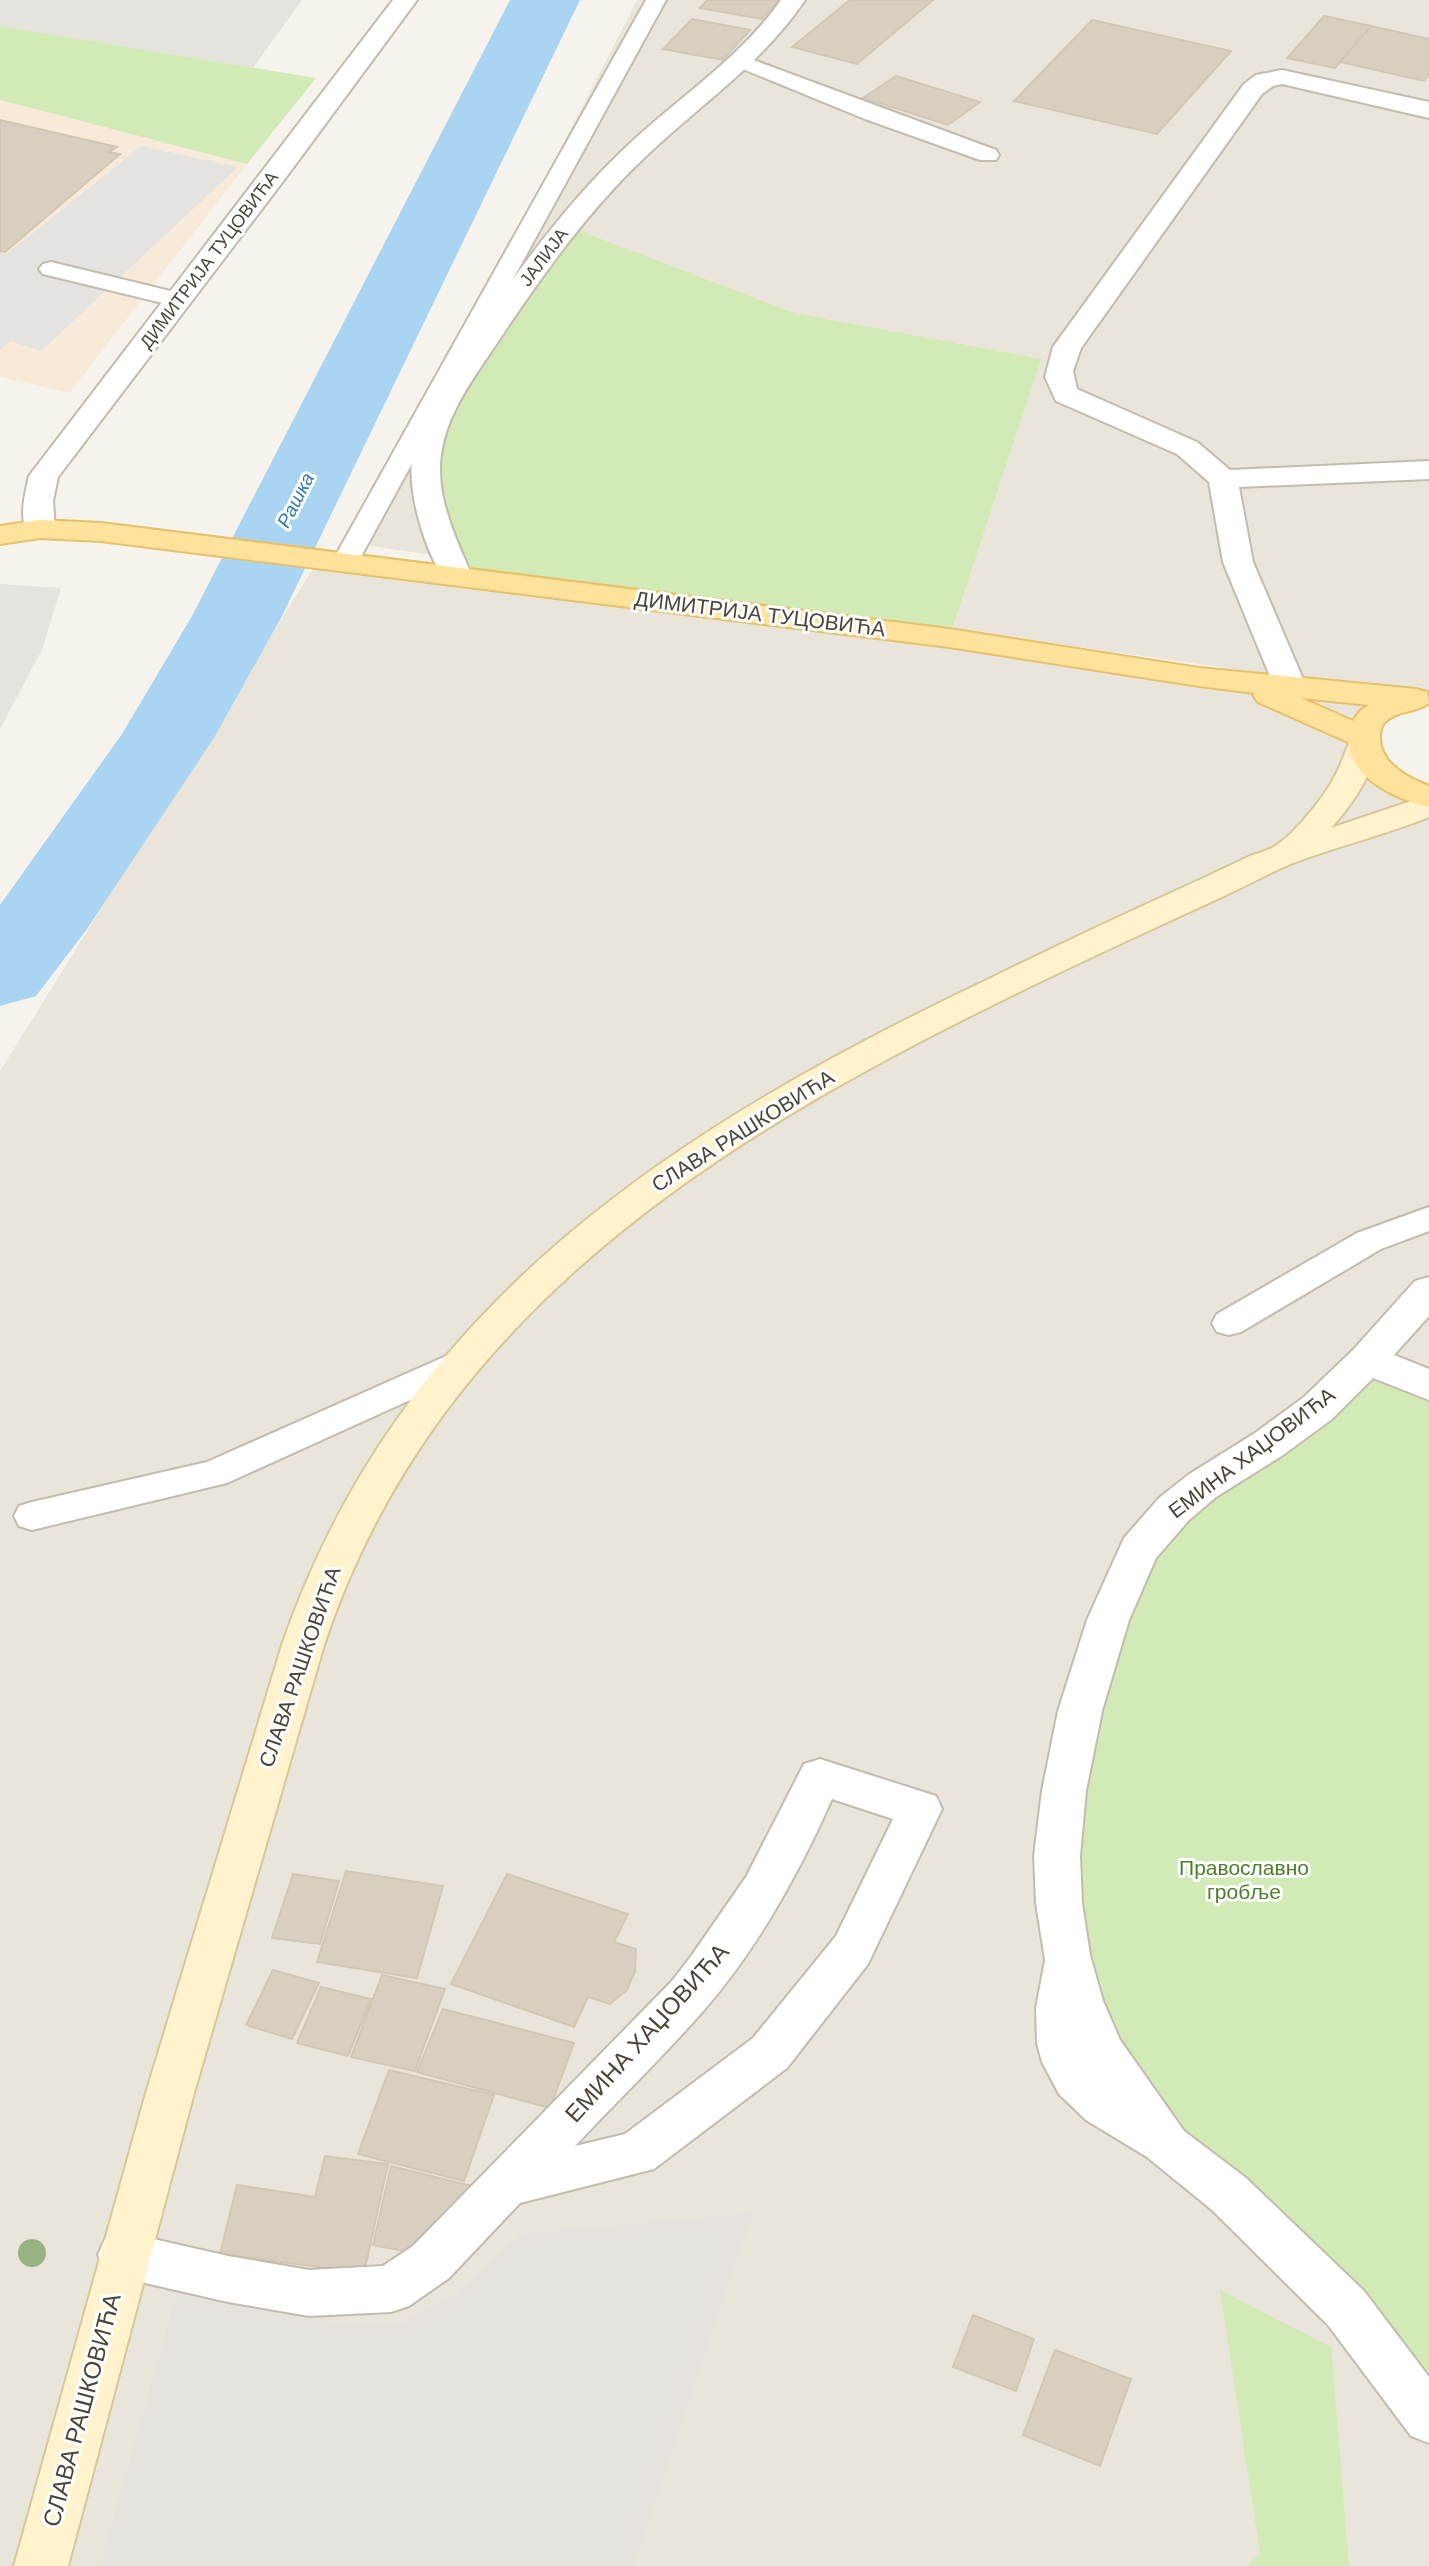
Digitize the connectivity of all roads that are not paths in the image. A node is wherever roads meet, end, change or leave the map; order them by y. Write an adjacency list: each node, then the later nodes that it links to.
1 (404, 0): 8 (street, ДИМИТРИЈА ТУЦОВИЋА)
2 (656, 0): 13 (lane)
3 (793, 0): 4 (street, ЈАЛИЈА)
4 (740, 61): 6 (lane); 14 (street, ЈАЛИЈА)
5 (1429, 110): 10 (street)
6 (988, 155)
7 (51, 269): 8 (lane)
8 (178, 300): 11 (street, ДИМИТРИЈА ТУЦОВИЋА)
9 (1429, 470): 10 (street)
10 (1223, 479): 16 (street)
11 (40, 529): 12 (main road); 13 (main road, ДИМИТРИЈА ТУЦОВИЋА)
12 (0, 535)
13 (332, 560): 14 (main road, ДИМИТРИЈА ТУЦОВИЋА)
14 (457, 576): 15 (main road, ДИМИТРИЈА ТУЦОВИЋА)
15 (1199, 677): 16 (main road); 18 (main road)
16 (1290, 686): 17 (main road)
17 (1420, 699): 18 (main road)
18 (1363, 741): 19 (main road); 21 (main road)
19 (1429, 797)
20 (1429, 805): 21 (main road, СЛАВА РАШКОВИЋА)
21 (1289, 852): 26 (main road, СЛАВА РАШКОВИЋА)
22 (1429, 1219): 24 (lane)
23 (1429, 1291): 25 (street, ЕМИНА ХАЏОВИЋА)
24 (1230, 1323)
25 (1367, 1360): 27 (street); 31 (street, ЕМИНА ХАЏОВИЋА)
26 (462, 1362): 28 (lane); 30 (main road, СЛАВА РАШКОВИЋА)
27 (1429, 1385)
28 (32, 1516)
29 (507, 2184): 29 (street, ЕМИНА ХАЏОВИЋА); 30 (street)
30 (123, 2255): 32 (main road, СЛАВА РАШКОВИЋА)
31 (1429, 2418)
32 (41, 2566)

